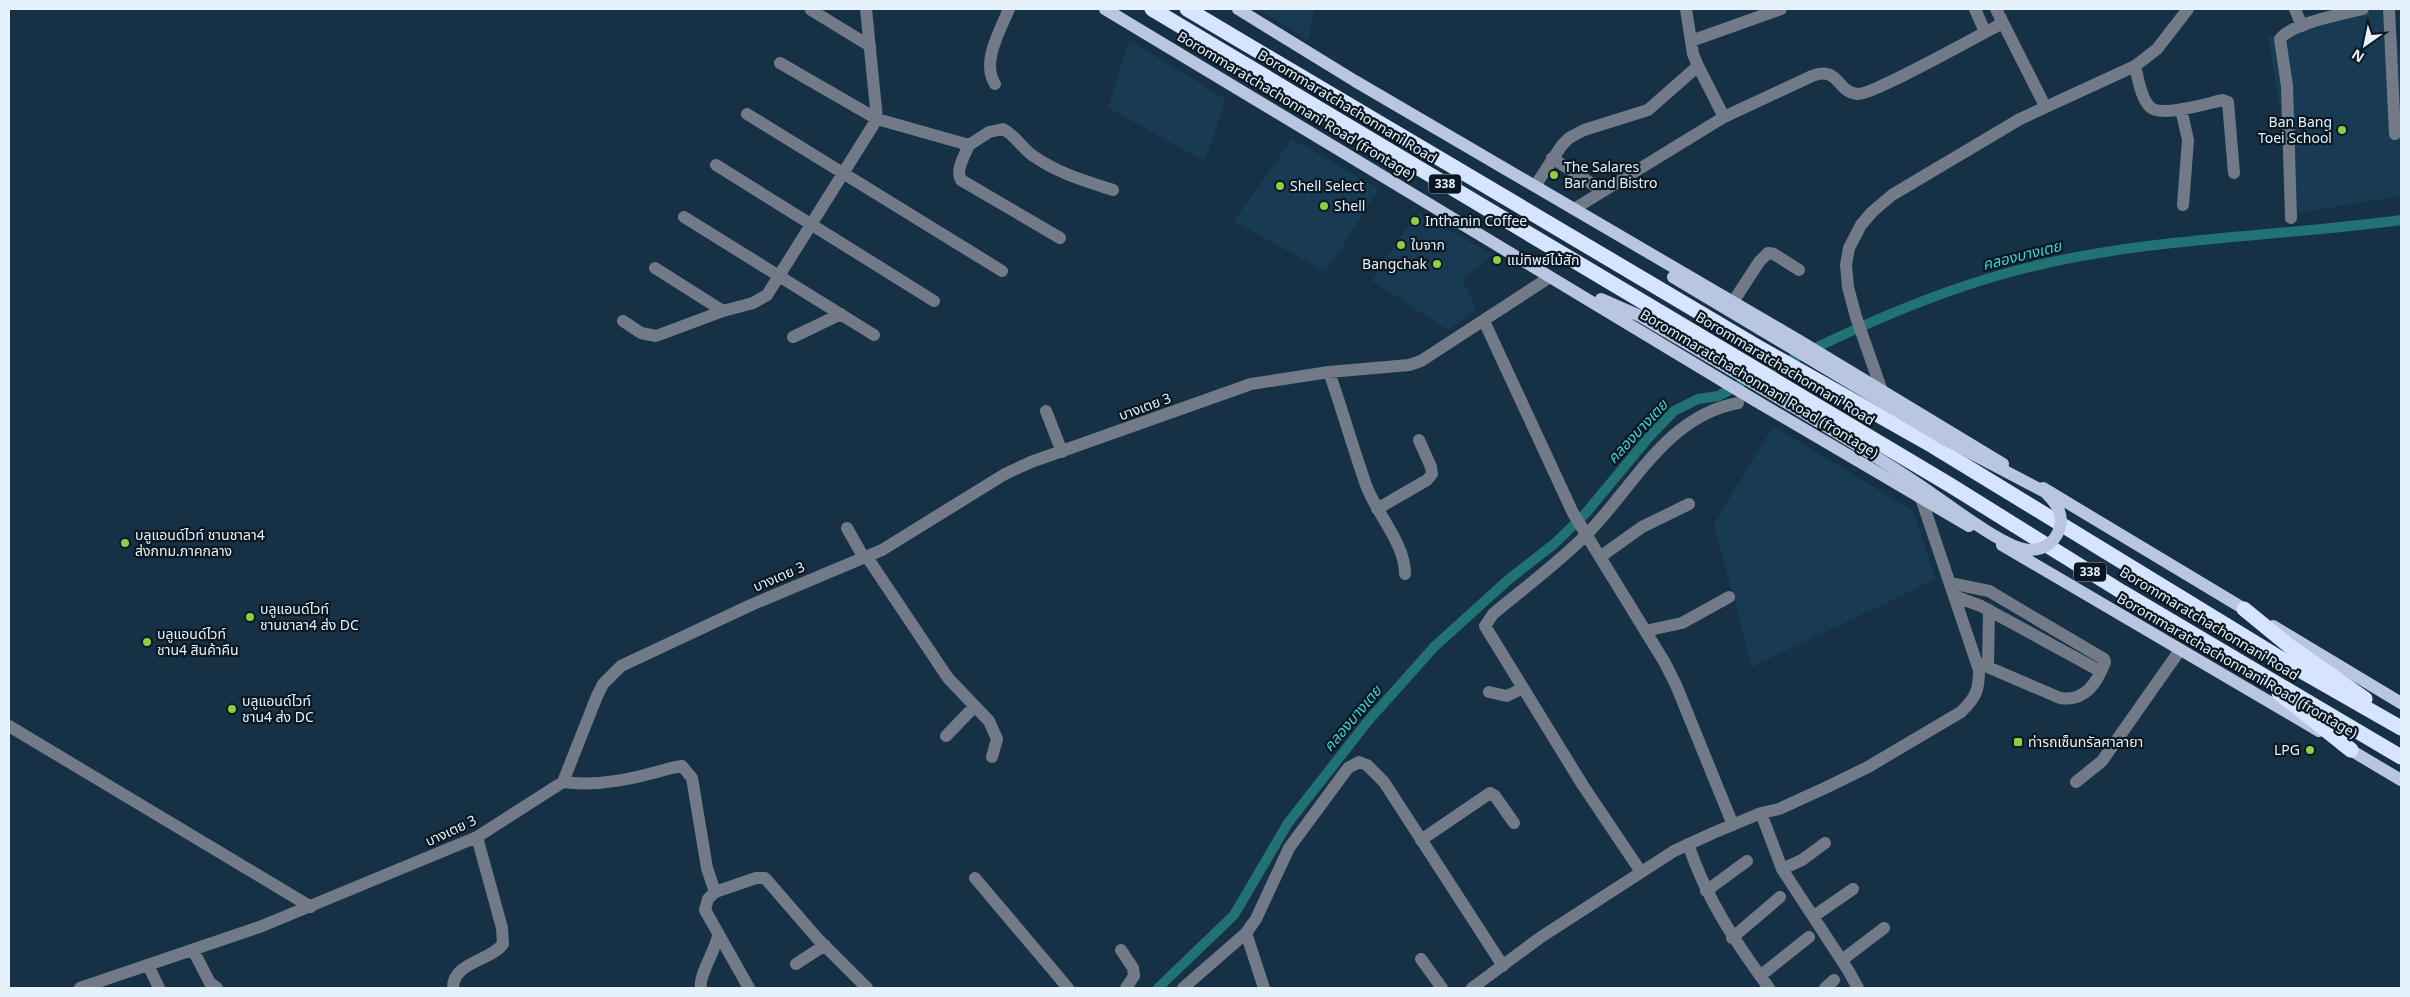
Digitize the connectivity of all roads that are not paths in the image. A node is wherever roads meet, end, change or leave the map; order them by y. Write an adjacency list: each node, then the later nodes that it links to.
1 (866, 9): 20 (street)
2 (1009, 9): 24 (street)
3 (1105, 9): 49 (main road, Borommaratchachonnani Road (frontage) / 338)
4 (1152, 9): 58 (highway, Borommaratchachonnani Road / 338)
5 (1187, 9): 90 (highway, Borommaratchachonnani Road / 338)
6 (1238, 9): 36 (main road)
7 (1686, 9): 19 (street)
8 (1781, 9): 19 (street)
9 (1975, 9): 18 (street)
10 (1996, 9): 16 (street)
11 (2188, 9): 23 (street)
12 (2295, 9): 17 (street)
13 (2363, 9): 17 (street)
14 (2389, 9): 30 (street)
15 (811, 10): 20 (street)
16 (2003, 22): 18 (street); 25 (street)
17 (2302, 26): 42 (street)
18 (1985, 32): 28 (street)
19 (1691, 41): 22 (street)
20 (870, 46): 29 (street)
21 (780, 63): 29 (street)
22 (1698, 66): 28 (street); 32 (street)
23 (2135, 66): 25 (street); 26 (street)
24 (995, 84)
25 (2045, 106): 60 (street)
26 (2181, 109): 35 (street); 39 (street)
27 (748, 114): 34 (street)
28 (1724, 117): 38 (street)
29 (878, 119): 31 (street); 34 (street)
30 (2395, 134)
31 (968, 145): 37 (street); 44 (street)
32 (1552, 158): 36 (street); 38 (street)
33 (716, 165): 43 (street)
34 (845, 173): 43 (street); 47 (street)
35 (2234, 173)
36 (1535, 186): 40 (main road)
37 (1113, 190)
38 (1603, 191): 40 (street)
39 (2183, 205)
40 (1570, 206): 51 (main road); 58 (main road, bridge)
41 (684, 217): 48 (street)
42 (2291, 218)
43 (813, 225): 48 (street); 50 (street)
44 (1060, 238)
45 (656, 268): 52 (street)
46 (1799, 270): 51 (street)
47 (1002, 271)
48 (779, 276): 52 (street); 53 (street)
49 (1555, 280): 55 (street, บางเตย 3); 58 (main road); 65 (main road, Borommaratchachonnani Road (frontage) / 338)
50 (934, 301)
51 (1733, 302): 60 (main road)
52 (723, 311): 54 (street)
53 (841, 314): 56 (street); 57 (street)
54 (623, 321)
55 (1484, 321): 59 (street, บางเตย 3); 69 (street)
56 (874, 335)
57 (793, 337)
58 (1734, 365): 82 (highway, Borommaratchachonnani Road / 338)
59 (1329, 372): 64 (street, บางเตย 3); 67 (street)
60 (1882, 392): 76 (main road)
61 (1738, 403): 69 (street)
62 (1046, 411): 64 (street)
63 (1419, 440): 67 (street)
64 (1062, 452): 70 (street, บางเตย 3)
65 (1921, 498): 73 (street); 81 (main road, Borommaratchachonnani Road (frontage) / 338)
66 (1689, 504): 71 (street)
67 (1377, 509): 72 (street)
68 (847, 528): 70 (street)
69 (1585, 532): 71 (street); 85 (street)
70 (865, 557): 88 (street); 96 (street, บางเตย 3)
71 (1600, 557): 79 (street)
72 (1405, 574)
73 (1950, 583): 74 (street); 78 (street)
74 (1954, 596): 77 (street); 83 (street)
75 (1729, 597): 79 (street)
76 (2244, 609): 87 (main road); 90 (highway)
77 (1989, 610): 80 (street); 83 (street)
78 (2047, 625): 80 (street); 84 (street)
79 (1645, 631): 100 (street)
80 (2039, 638): 84 (street)
81 (2180, 650): 92 (main road, Borommaratchachonnani Road (frontage) / 338); 97 (street)
82 (2238, 660): 92 (highway); 94 (highway, Borommaratchachonnani Road / 338)
83 (1982, 664): 84 (street); 98 (street)
84 (2100, 671)
85 (1523, 688): 86 (street); 107 (street)
86 (1489, 692)
87 (2401, 703)
88 (974, 706): 91 (street); 93 (street)
89 (9, 726): 113 (street)
90 (2401, 727)
91 (946, 736)
92 (2350, 750): 95 (main road, Borommaratchachonnani Road (frontage) / 338)
93 (992, 757)
94 (2401, 757)
95 (2401, 780)
96 (563, 782): 101 (street, บางเตย 3); 111 (street)
97 (2076, 782)
98 (1761, 814): 100 (street); 106 (street)
99 (1514, 823): 102 (street)
100 (1733, 825): 104 (street)
101 (477, 838): 113 (street, บางเตย 3); 133 (street)
102 (1421, 840): 116 (street); 127 (street)
103 (1825, 843): 106 (street)
104 (1688, 844): 107 (street); 110 (street)
105 (1747, 861): 110 (street)
106 (1782, 869): 114 (street)
107 (1641, 872): 127 (street)
108 (975, 878): 137 (street)
109 (1853, 889): 114 (street)
110 (1706, 891): 119 (street)
111 (715, 892): 117 (street); 120 (street)
112 (1780, 897): 119 (street)
113 (311, 906): 121 (street, บางเตย 3)
114 (1814, 916): 124 (street)
115 (1884, 928): 124 (street)
116 (1246, 933): 139 (street); 140 (street)
117 (718, 936): 134 (street); 135 (street)
118 (1809, 937): 128 (street)
119 (1732, 938): 128 (street)
120 (825, 945): 125 (street); 136 (street)
121 (193, 950): 126 (street, บางเตย 3); 132 (street)
122 (1121, 950): 138 (street)
123 (1421, 959): 141 (street)
124 (1842, 960): 144 (street)
125 (796, 964)
126 (148, 965): 129 (street, บางเตย 3); 131 (street)
127 (1503, 966): 142 (street)
128 (1760, 976): 143 (street)
129 (111, 983): 130 (street, บางเตย 3)
130 (80, 988)
131 (159, 988)
132 (217, 988)
133 (453, 988)
134 (701, 988)
135 (749, 988)
136 (867, 988)
137 (1068, 988)
138 (1126, 988)
139 (1183, 988)
140 (1264, 988)
141 (1442, 988)
142 (1472, 988)
143 (1769, 988)
144 (1858, 988)

